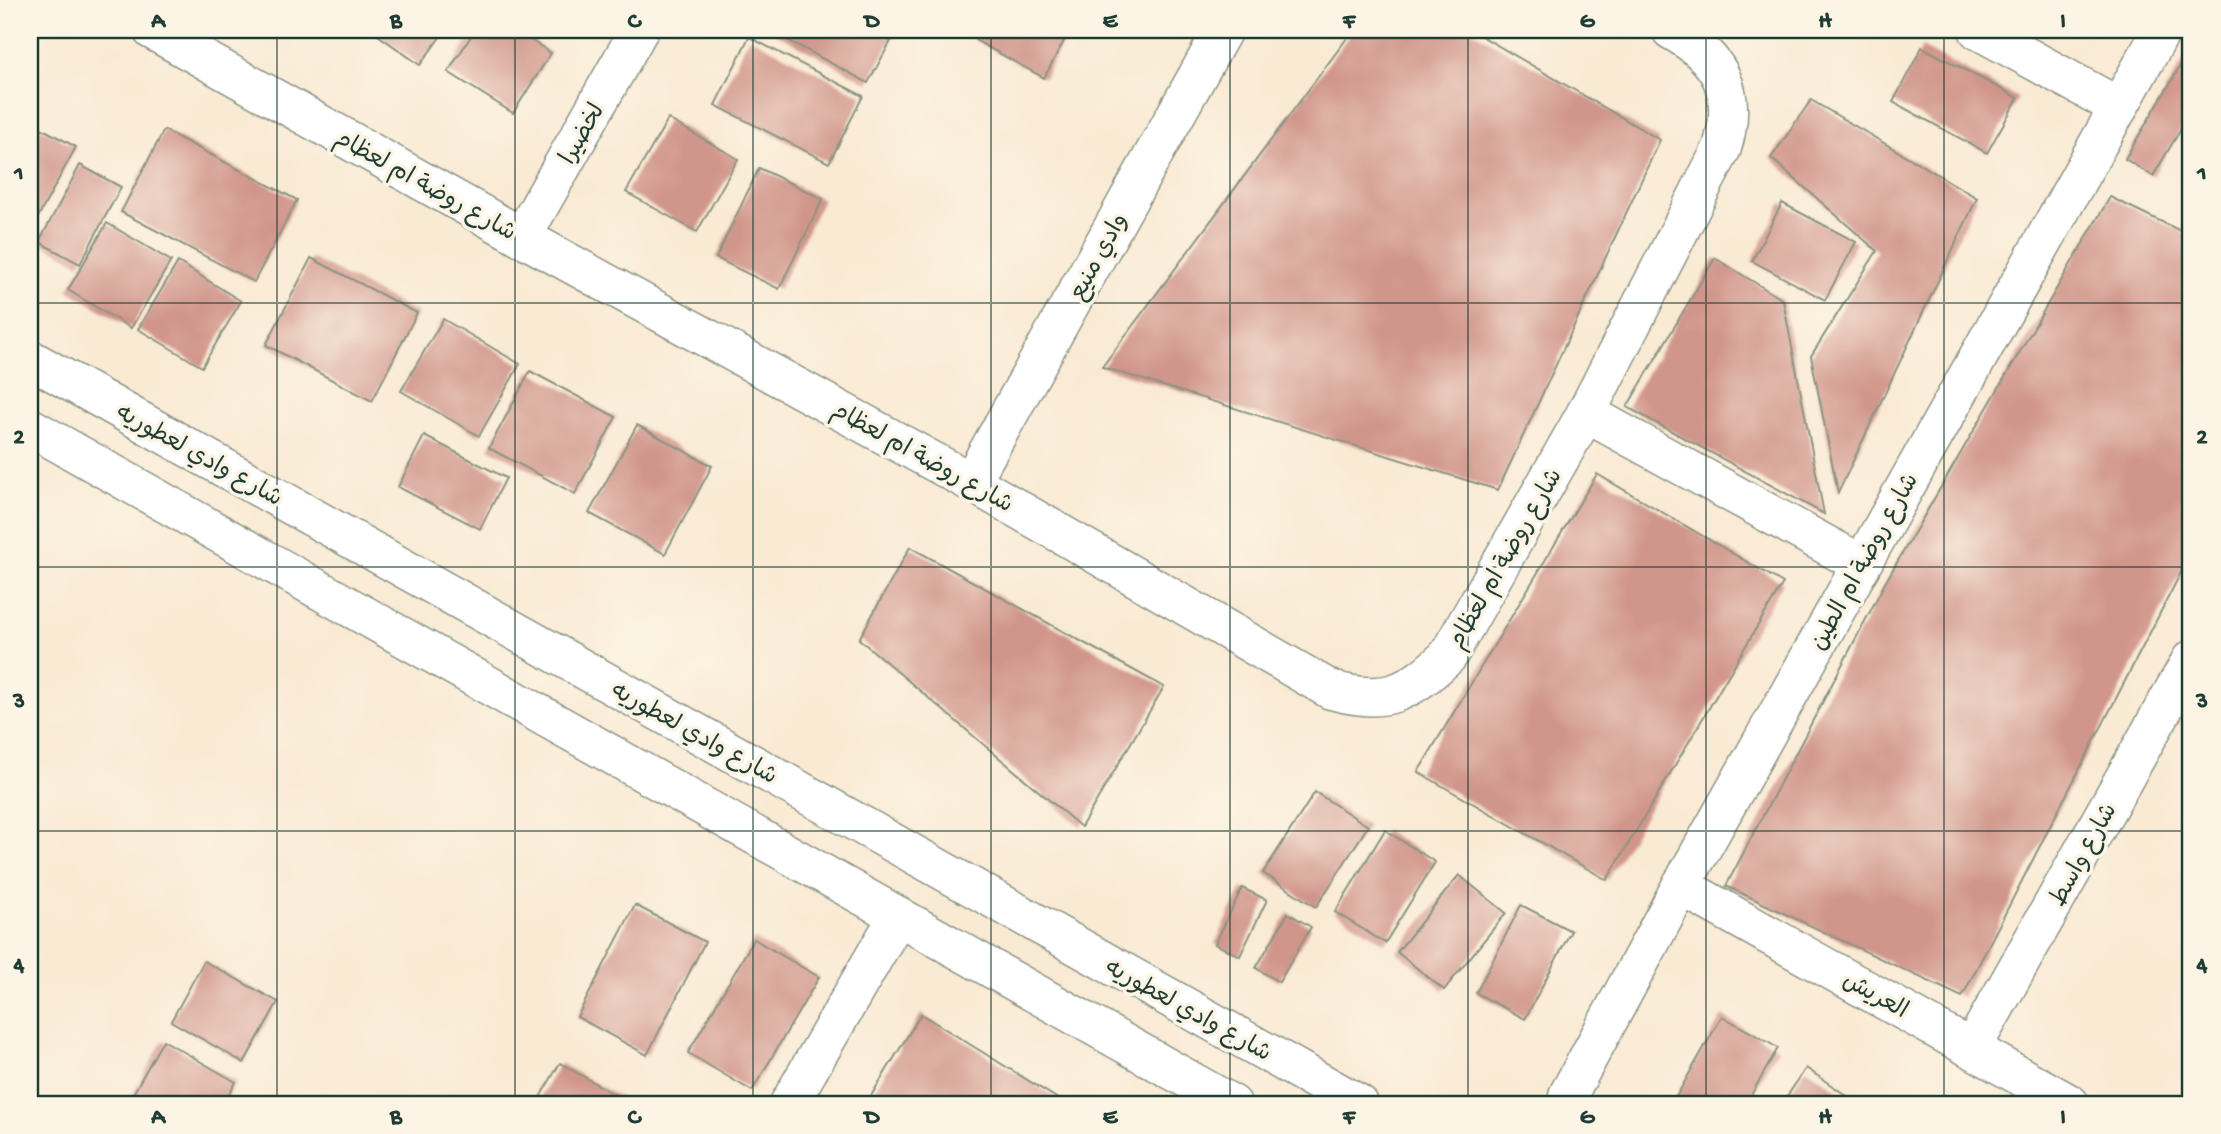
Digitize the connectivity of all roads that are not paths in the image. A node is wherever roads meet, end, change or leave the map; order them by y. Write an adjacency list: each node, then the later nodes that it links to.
1 (152, 30): 8 (street, شارع روضة ام لعظام)
2 (639, 30): 8 (street, لخضيرا)
3 (1223, 30): 12 (street, وادي منيع)
4 (1671, 30): 10 (street, شارع روضة ام لعظام)
5 (1978, 30): 7 (street)
6 (2162, 30): 7 (street, شارع روضة ام الطين)
7 (2119, 107): 13 (street, شارع روضة ام الطين)
8 (522, 237): 12 (street, شارع روضة ام لعظام)
9 (30, 359): 21 (street, شارع وادي لعطوريه)
10 (1586, 413): 12 (street, شارع روضة ام لعظام); 13 (street)
11 (30, 427): 16 (street)
12 (971, 482)
13 (1861, 564): 15 (street, شارع روضة ام الطين)
14 (2191, 660): 17 (street, شارع واسط)
15 (1681, 886): 17 (street, العريش); 18 (street, شارع روضة ام الطين)
16 (898, 916): 19 (street); 20 (street)
17 (1972, 1048): 22 (street, العريش)
18 (1561, 1101)
19 (789, 1104)
20 (1232, 1104)
21 (1359, 1104)
22 (2070, 1104)

